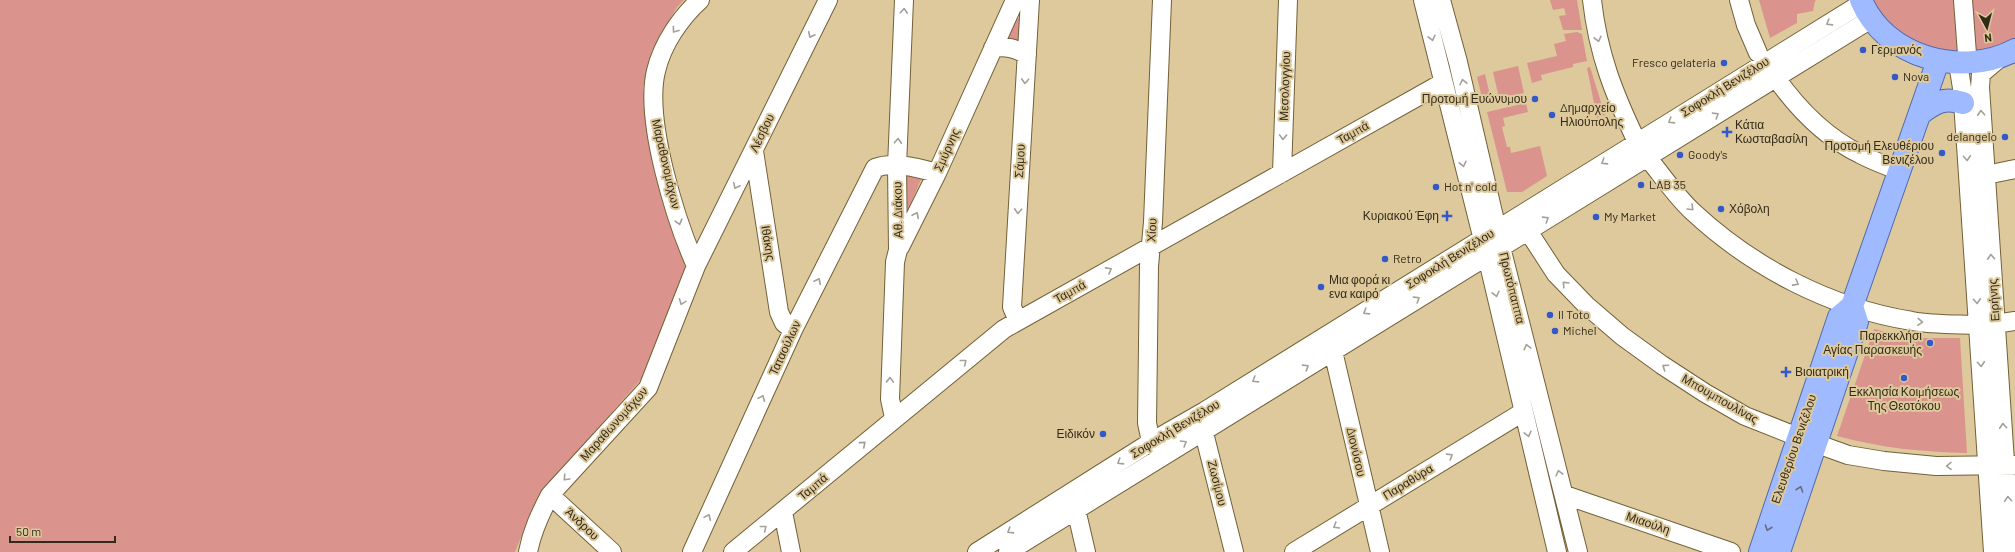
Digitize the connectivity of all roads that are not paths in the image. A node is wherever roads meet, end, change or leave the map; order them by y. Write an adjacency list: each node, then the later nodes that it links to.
1 (700, 0): 37 (street, Μαραθονομάχων, one-way to 37)
2 (828, 0): 24 (street, Λέσβου, one-way to 24)
3 (904, 0): 26 (street, Αθ. Διάκου, one-way to 3)
4 (1016, 0): 14 (street, Σμύρνης)
5 (1030, 0): 17 (street, Σάμου)
6 (1162, 0): 34 (street, Χίου)
7 (1288, 0): 30 (street, Μεσολογγίου, one-way to 30)
8 (1423, 0): 20 (street, Πρωτόπαππα, one-way to 20)
9 (1441, 0): 32 (street, one-way to 9)
10 (1592, 0): 23 (street, one-way to 23)
11 (1739, 0): 15 (street)
12 (1963, 0): 18 (street, Ειρήνης)
13 (1865, 7): 18 (main road); 19 (street, Σοφοκλή Βενιζέλου); 23 (street, Σοφοκλή Βενιζέλου, one-way to 23)
14 (993, 48): 17 (street); 29 (street, Σμύρνης)
15 (1758, 53)
16 (2008, 53): 18 (main road); 31 (street, Ειρήνης, one-way to 16)
17 (1026, 55): 39 (street, Σάμου, one-way to 39)
18 (1954, 59): 21 (street, Ειρήνης); 22 (main road, Ελευθερίου Βενιζέλου)
19 (1776, 78): 25 (street, Σοφοκλή Βενιζέλου, one-way to 19); 28 (street)
20 (1442, 83): 30 (street, Ταμπά); 35 (street, Πρωτόπαππα, one-way to 35)
21 (1963, 103): 22 (main road); 41 (street, Ειρήνης, one-way to 41)
22 (1921, 113): 28 (main road, Ελευθερίου Βενιζέλου)
23 (1637, 142): 32 (street, Σοφοκλή Βενιζέλου, one-way to 32)
24 (754, 151): 37 (street, Λέσβου, one-way to 37); 42 (street, Ιθάκης)
25 (1648, 157): 33 (street, Σοφοκλή Βενιζέλου, one-way to 25); 38 (street, one-way to 38)
26 (897, 166): 29 (street); 36 (street, Αθ. Διάκου); 42 (street, Ταταούλων, one-way to 26)
27 (2015, 169): 31 (street)
28 (1900, 171): 38 (main road, Ελευθερίου Βενιζέλου)
29 (937, 173): 36 (street, Σμύρνης, one-way to 29)
30 (1282, 173): 34 (street, Ταμπά)
31 (1986, 176): 41 (street, Ειρήνης, one-way to 31)
32 (1498, 229): 35 (street, Σοφοκλή Βενιζέλου)
33 (1528, 231): 35 (street, Σοφοκλή Βενιζέλου); 47 (street, Μπουμπουλίνας, one-way to 33)
34 (1150, 247): 39 (street, Ταμπά, one-way to 34); 48 (street, Χίου)
35 (1490, 247): 43 (street, Σοφοκλή Βενιζέλου, one-way to 35); 44 (street, Πρωτόπαππα, one-way to 44); 46 (street, Σοφοκλή Βενιζέλου, one-way to 46); 52 (street, Πρωτόπαππα, one-way to 35)
36 (898, 250): 45 (street, Αθ. Διάκου, one-way to 36)
37 (696, 266): 53 (street, Μαραθωνομάχων, one-way to 53)
38 (1852, 306): 41 (street, one-way to 41); 47 (main road, Ελευθερίου Βενιζέλου)
39 (1018, 321): 45 (street, Ταμπά, one-way to 39)
40 (2015, 321): 41 (street)
41 (1987, 324): 50 (street, Ειρήνης, one-way to 50); 51 (street, Ειρήνης, one-way to 41)
42 (793, 330): 59 (street, Ταταούλων, one-way to 42)
43 (1333, 351): 46 (street, Σοφοκλή Βενιζέλου, one-way to 43); 54 (street, Διονύσου)
44 (1523, 412): 54 (street, Παραθύρα, one-way to 44); 68 (street, Πρωτόπαππα, one-way to 68)
45 (894, 418): 56 (street, Ταμπά, one-way to 45)
46 (1201, 423): 48 (street, Σοφοκλή Βενιζέλου); 49 (street, Σοφοκλή Βενιζέλου, one-way to 46); 65 (street, Ζωσίμου)
47 (1807, 441): 50 (street, Μπουμπουλίνας, one-way to 47); 71 (main road, Ελευθερίου Βενιζέλου, one-way to 71); 72 (main road, Ελευθερίου Βενιζέλου, one-way to 47)
48 (1151, 442): 49 (street, Χίου); 62 (street, Σοφοκλή Βενιζέλου, one-way to 62)
49 (1162, 456): 55 (street, Σοφοκλή Βενιζέλου)
50 (1988, 465): 51 (street, Μπουμπουλίνας); 73 (street, Ειρήνης)
51 (2010, 465): 74 (street, Ειρήνης, one-way to 51)
52 (1565, 495): 69 (street, Πρωτόπαππα); 70 (street, Μιαούλη)
53 (550, 496): 57 (street, Μαραθωνομάχων); 58 (street, Άνδρου)
54 (1369, 506): 66 (street, Παραθύρα, one-way to 66); 67 (street, Διονύσου)
55 (1076, 509): 63 (street, Σοφοκλή Βενιζέλου); 64 (street)
56 (782, 512): 60 (street, Ταμπά, one-way to 56); 61 (street)
57 (528, 552)
58 (612, 552)
59 (692, 552)
60 (733, 552)
61 (791, 552)
62 (978, 552)
63 (1008, 552)
64 (1086, 552)
65 (1234, 552)
66 (1294, 552)
67 (1380, 552)
68 (1557, 552)
69 (1578, 552)
70 (1731, 552)
71 (1760, 552)
72 (1779, 552)
73 (1993, 552)
74 (2010, 552)

